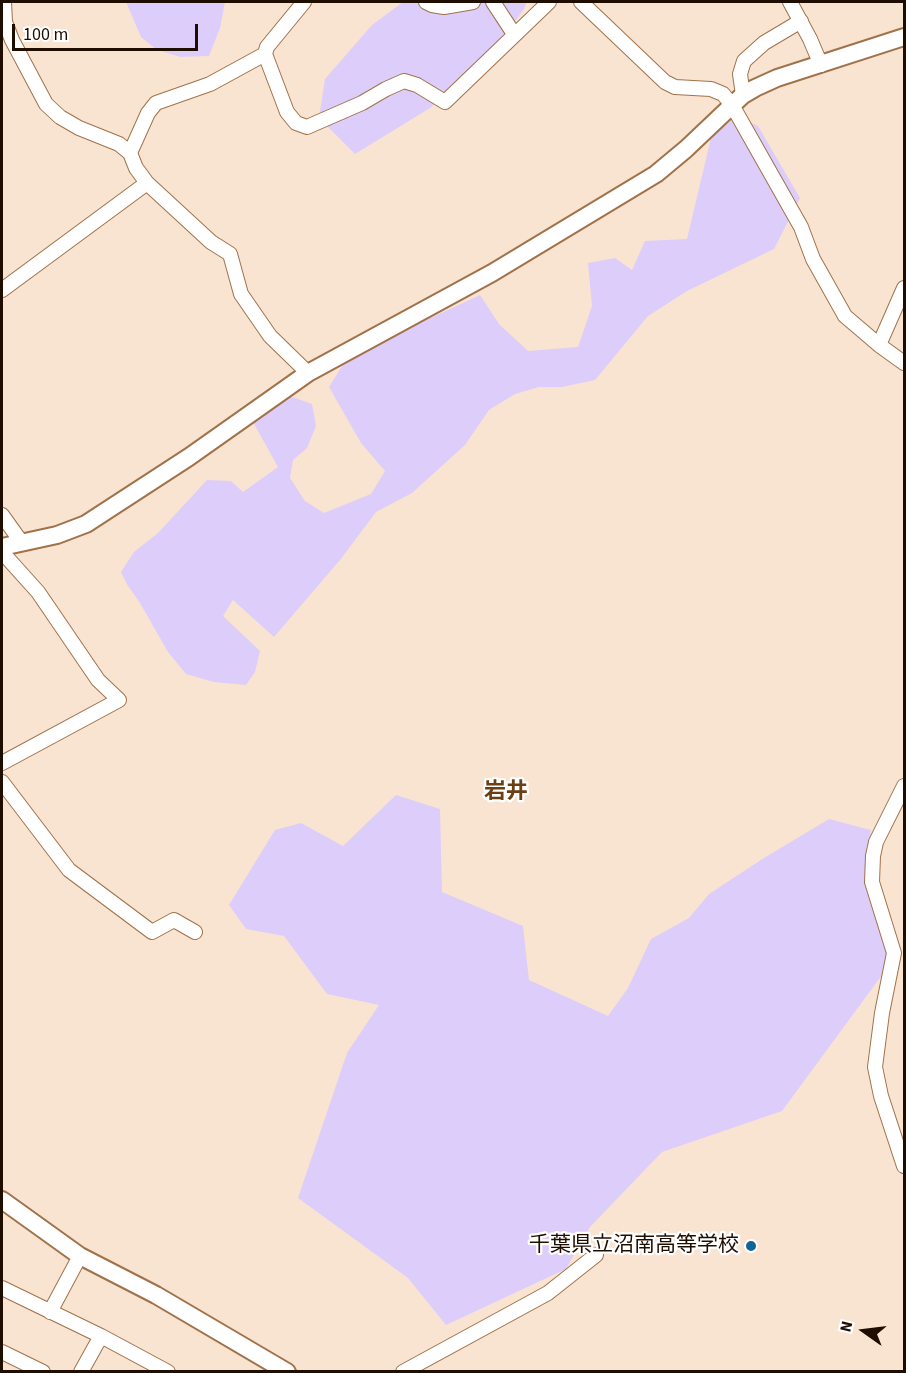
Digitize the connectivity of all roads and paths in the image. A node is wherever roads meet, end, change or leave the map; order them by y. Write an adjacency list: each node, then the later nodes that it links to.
1 (4, 2): 12 (street)
2 (304, 2): 13 (street)
3 (426, 2): 4 (street)
4 (473, 2)
5 (493, 2): 10 (street)
6 (549, 2): 10 (street)
7 (581, 2): 15 (street)
8 (790, 2): 9 (street)
9 (801, 21): 14 (street); 15 (street)
10 (514, 34): 13 (street)
11 (904, 37): 14 (street)
12 (7, 43): 16 (street)
13 (265, 54): 16 (street)
14 (821, 65): 15 (street)
15 (737, 100): 20 (street); 22 (street)
16 (130, 153): 17 (street)
17 (147, 183): 19 (street); 22 (street)
18 (904, 288): 20 (street)
19 (2, 290)
20 (879, 345): 21 (street)
21 (904, 363)
22 (308, 373): 24 (street)
23 (2, 516): 24 (street)
24 (22, 543): 25 (street)
25 (2, 547)
26 (2, 552): 27 (street)
27 (2, 763)
28 (2, 782): 30 (street)
29 (904, 786): 31 (street)
30 (195, 932)
31 (904, 1167)
32 (2, 1200): 34 (street)
33 (596, 1255): 43 (street)
34 (80, 1256): 36 (street); 42 (street)
35 (2, 1288): 36 (street)
36 (50, 1312): 37 (street)
37 (101, 1336): 39 (street); 41 (street)
38 (2, 1352): 40 (street)
39 (161, 1370)
40 (43, 1371)
41 (81, 1371)
42 (286, 1371)
43 (404, 1371)

